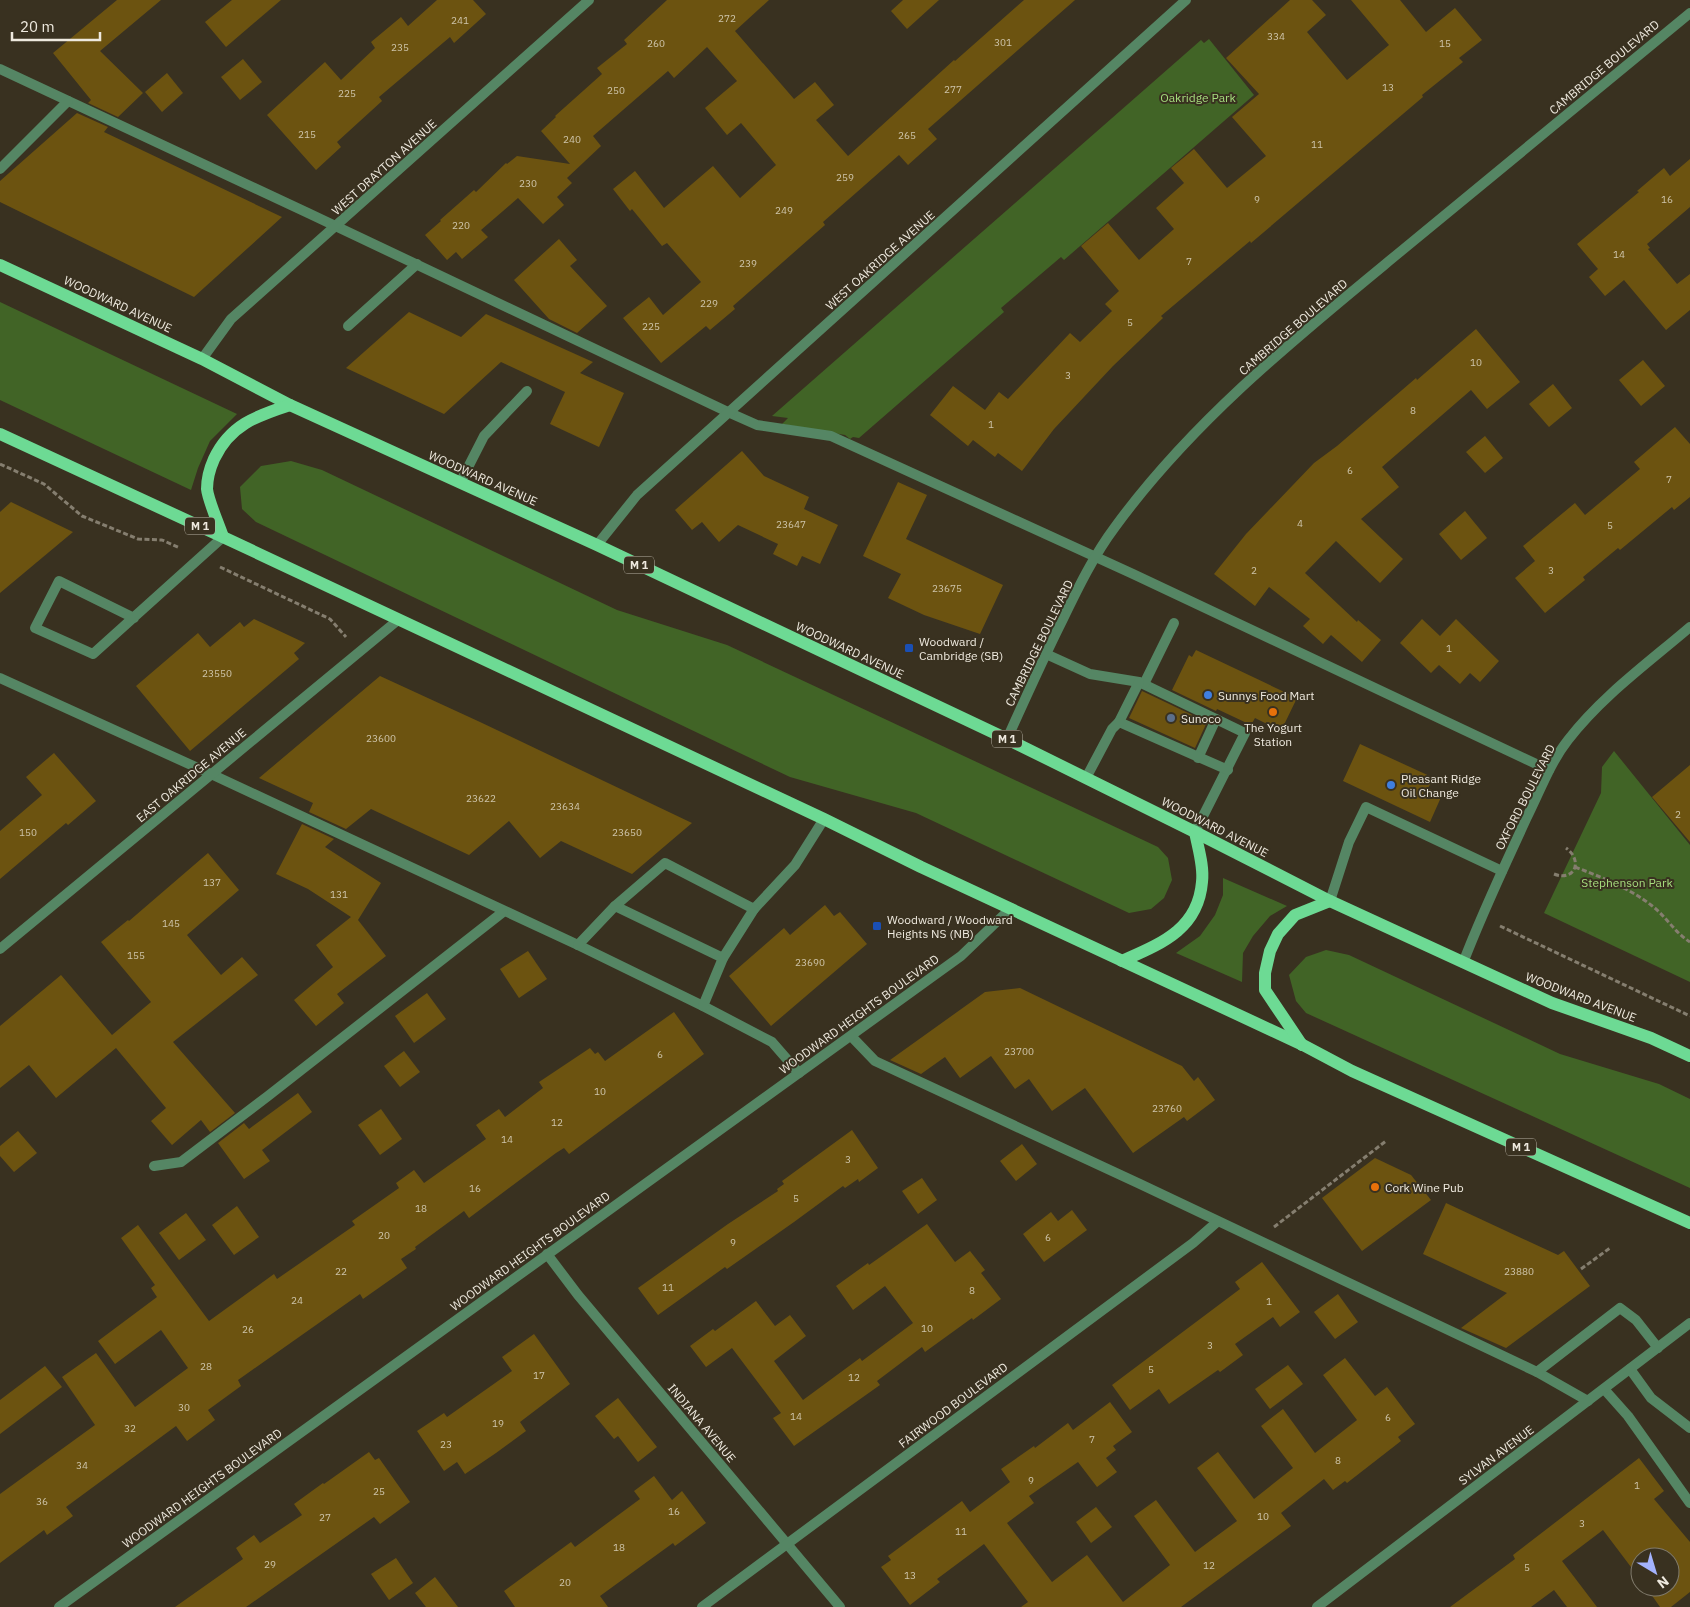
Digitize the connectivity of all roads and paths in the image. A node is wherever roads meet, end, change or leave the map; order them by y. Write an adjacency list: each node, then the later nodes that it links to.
1 (589, 0): 7 (street, WEST DRAYTON AVENUE)
2 (1186, 0): 14 (street, WEST OAKRIDGE AVENUE)
3 (1690, 13): 19 (street, CAMBRIDGE BOULEVARD)
4 (0, 69): 5 (street)
5 (68, 101): 6 (street); 7 (street)
6 (0, 169)
7 (336, 226): 8 (street); 11 (street, WEST DRAYTON AVENUE)
8 (417, 264): 10 (street); 14 (street)
9 (0, 265): 11 (main road, WOODWARD AVENUE / M 1)
10 (348, 326)
11 (202, 359): 13 (main road, WOODWARD AVENUE / M 1)
12 (527, 391): 16 (street)
13 (290, 405): 16 (main road, WOODWARD AVENUE / M 1); 17 (main road)
14 (730, 413): 18 (street, WEST OAKRIDGE AVENUE); 19 (street)
15 (0, 434): 17 (main road, M 1)
16 (460, 483): 18 (main road, WOODWARD AVENUE / M 1)
17 (223, 537): 20 (street); 21 (main road, M 1)
18 (597, 545): 29 (main road, WOODWARD AVENUE / M 1)
19 (1096, 557): 24 (street, CAMBRIDGE BOULEVARD); 32 (street)
20 (134, 618): 20 (street)
21 (398, 620): 33 (street, EAST OAKRIDGE AVENUE); 35 (main road, M 1)
22 (1174, 623): 26 (street)
23 (1690, 628): 32 (street, OXFORD BOULEVARD)
24 (1046, 654): 26 (street); 29 (street, CAMBRIDGE BOULEVARD)
25 (0, 678): 33 (street)
26 (1141, 683): 27 (street); 28 (street)
27 (1216, 719): 30 (street); 31 (street)
28 (1119, 722): 30 (street); 34 (street)
29 (1007, 739): 34 (main road, WOODWARD AVENUE / M 1)
30 (1198, 758): 31 (street)
31 (1228, 770): 36 (street)
32 (1549, 770): 39 (street, OXFORD BOULEVARD)
33 (211, 774): 46 (street); 49 (street, EAST OAKRIDGE AVENUE)
34 (1086, 778): 36 (main road, WOODWARD AVENUE / M 1)
35 (824, 818): 44 (main road, M 1); 45 (street)
36 (1196, 832): 41 (main road, WOODWARD AVENUE / M 1); 51 (main road)
37 (1566, 848): 38 (path)
38 (1575, 867): 40 (path); 47 (path)
39 (1502, 871): 41 (street); 43 (street, OXFORD BOULEVARD)
40 (1554, 874)
41 (1330, 901): 52 (main road, WOODWARD AVENUE / M 1); 56 (main road)
42 (615, 906): 45 (street); 48 (street); 50 (street)
43 (1485, 906): 52 (street, OXFORD BOULEVARD); 54 (path)
44 (1011, 908): 51 (main road, M 1); 55 (street, WOODWARD HEIGHTS BOULEVARD)
45 (754, 909): 50 (street)
46 (503, 912): 48 (street); 60 (street)
47 (1690, 942)
48 (578, 945): 53 (street)
49 (0, 949)
50 (723, 958): 53 (street)
51 (1122, 961): 56 (main road, M 1)
52 (1463, 962): 57 (main road, WOODWARD AVENUE / M 1)
53 (703, 1006): 58 (street)
54 (1690, 1016)
55 (851, 1036): 58 (street, WOODWARD HEIGHTS BOULEVARD); 61 (street)
56 (1303, 1045): 62 (main road, M 1)
57 (1690, 1056)
58 (799, 1073): 65 (street, WOODWARD HEIGHTS BOULEVARD)
59 (1386, 1141): 63 (path)
60 (154, 1166)
61 (1217, 1222): 70 (street); 75 (street, FAIRWOOD BOULEVARD)
62 (1690, 1222)
63 (1268, 1232)
64 (1610, 1248): 66 (path)
65 (546, 1254): 75 (street, INDIANA AVENUE); 76 (street, WOODWARD HEIGHTS BOULEVARD)
66 (1582, 1269)
67 (1690, 1324): 68 (street, SYLVAN AVENUE)
68 (1658, 1348): 69 (street, SYLVAN AVENUE); 70 (street)
69 (1630, 1369): 71 (street, SYLVAN AVENUE); 73 (street)
70 (1537, 1372): 72 (street)
71 (1604, 1389): 72 (street, SYLVAN AVENUE); 74 (street)
72 (1588, 1401): 79 (street, SYLVAN AVENUE)
73 (1690, 1428)
74 (1690, 1503)
75 (786, 1544): 77 (street, FAIRWOOD BOULEVARD); 78 (street, INDIANA AVENUE)
76 (59, 1607)
77 (702, 1607)
78 (840, 1607)
79 (1317, 1607)

